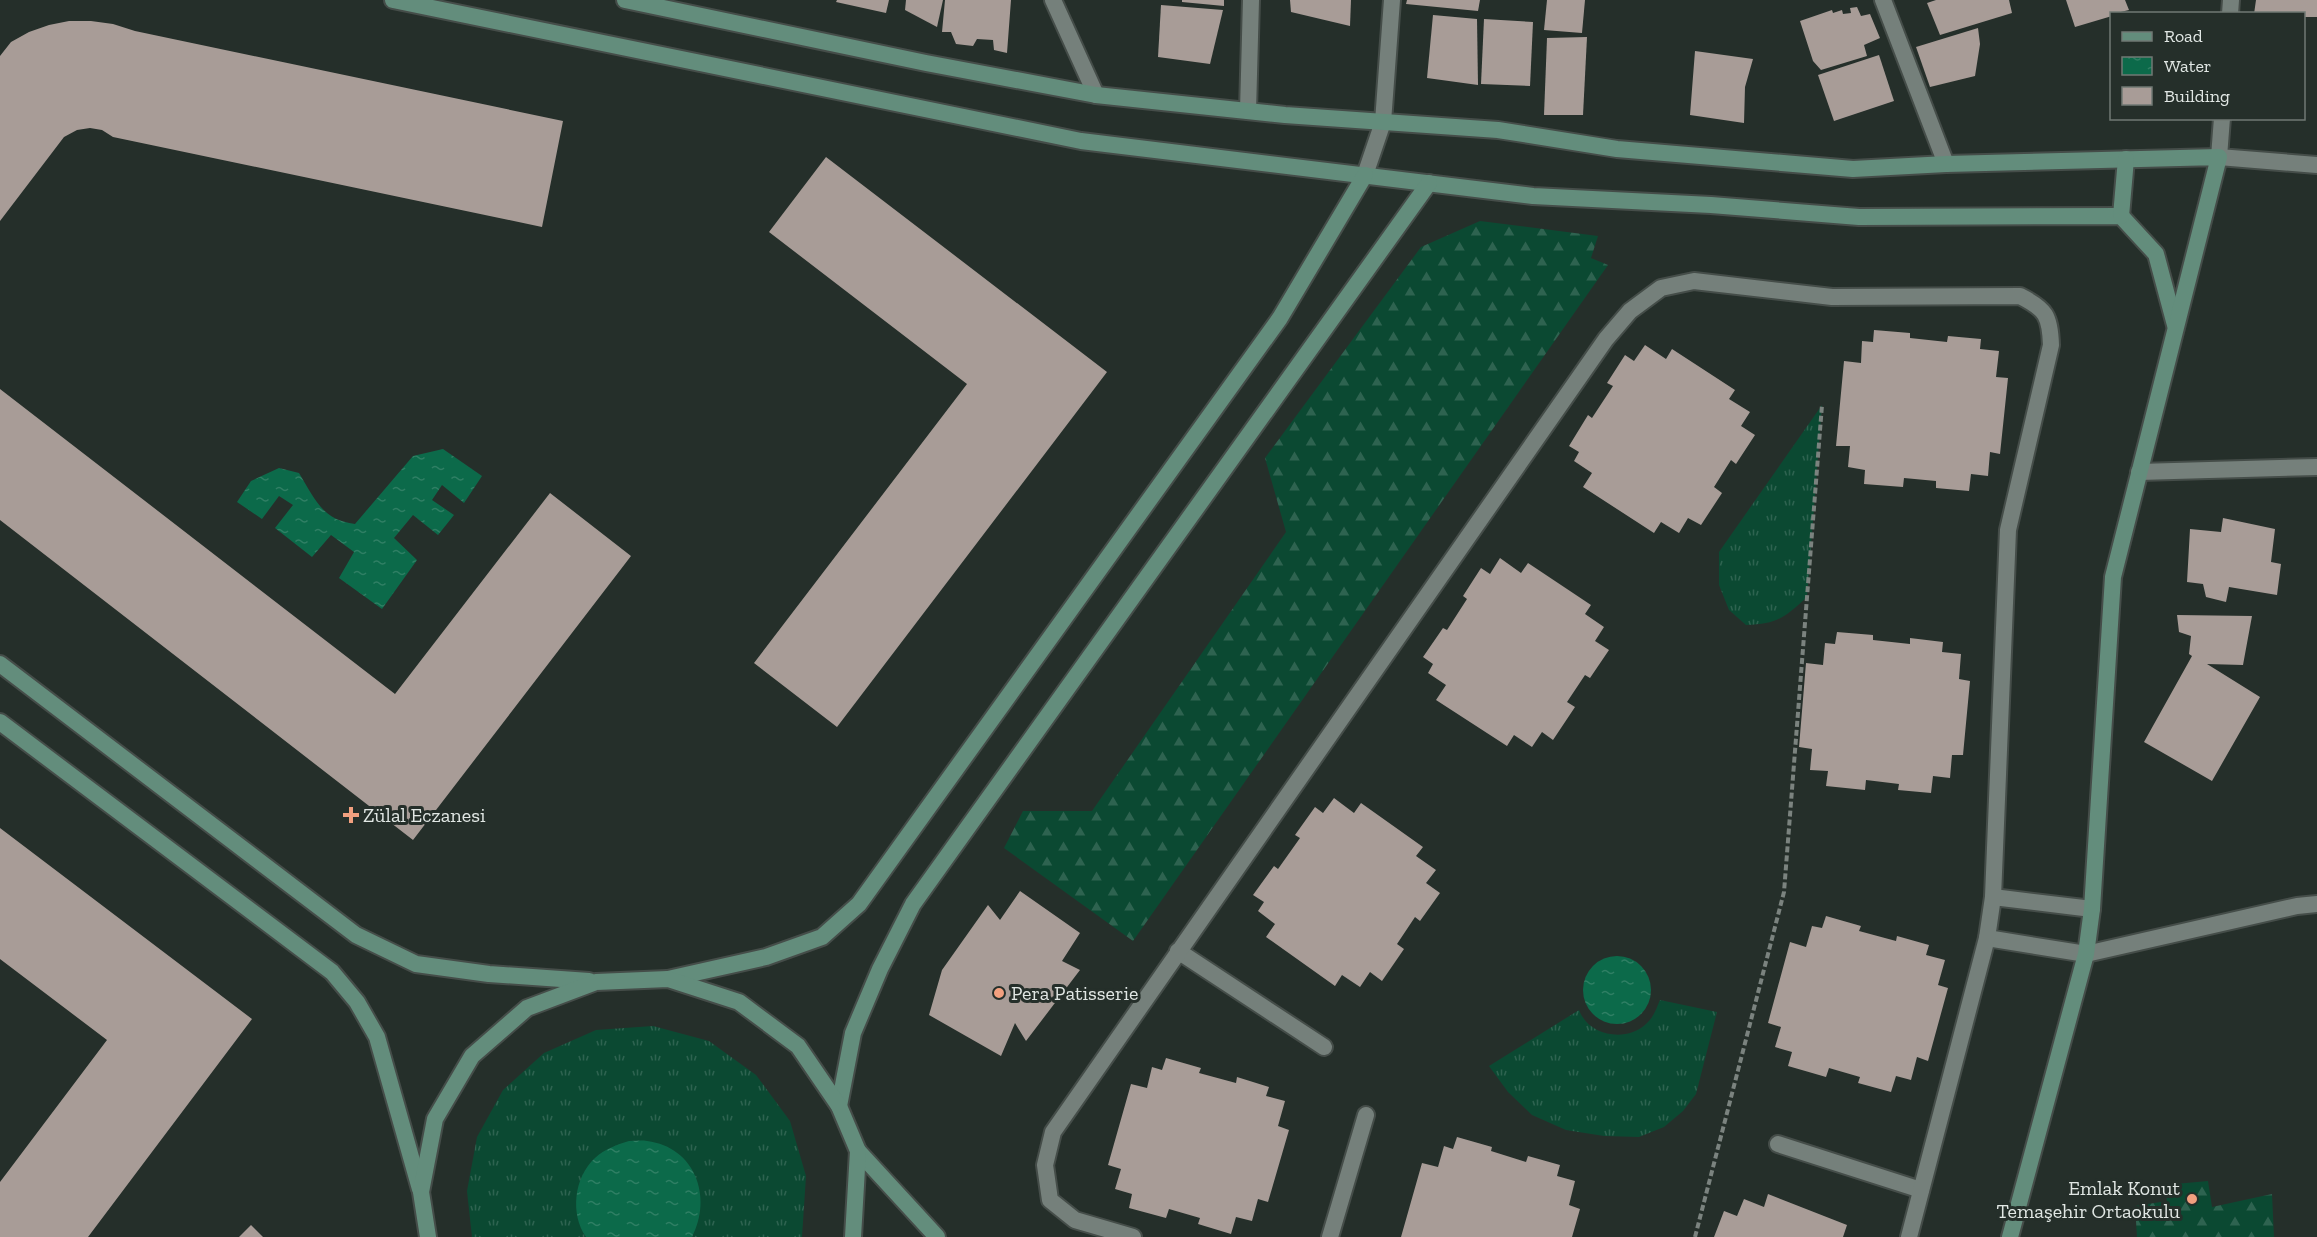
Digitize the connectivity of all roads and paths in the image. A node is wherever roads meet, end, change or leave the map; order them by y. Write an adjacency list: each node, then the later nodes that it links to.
1 (393, 0): 15 (main road)
2 (625, 0): 7 (main road)
3 (1053, 0): 7 (street)
4 (1251, 0): 8 (street)
5 (1392, 0): 10 (street)
6 (1883, 0): 13 (street)
7 (1096, 95): 8 (main road)
8 (1248, 111): 10 (main road)
9 (2222, 120): 11 (street)
10 (1383, 122): 13 (main road); 15 (street)
11 (2219, 157): 12 (main road); 14 (street); 18 (main road)
12 (2126, 159): 13 (main road); 17 (main road)
13 (1946, 164)
14 (2317, 165)
15 (1365, 174): 16 (main road); 30 (main road)
16 (1429, 183): 17 (main road); 33 (main road)
17 (2121, 216): 18 (main road)
18 (2176, 327): 21 (main road)
19 (1822, 405): 44 (path)
20 (2317, 467): 21 (street)
21 (2139, 472): 26 (main road)
22 (0, 664): 31 (main road)
23 (0, 722): 38 (main road)
24 (1993, 897): 26 (street); 27 (street); 28 (street)
25 (2317, 904): 29 (street)
26 (2092, 909): 29 (main road)
27 (1987, 938): 29 (street); 37 (street)
28 (1178, 951): 32 (street); 42 (street)
29 (2086, 954): 46 (main road)
30 (668, 979): 31 (main road); 33 (main road)
31 (596, 981): 38 (main road)
32 (1324, 1047)
33 (839, 1106): 36 (main road)
34 (1366, 1114): 43 (street)
35 (1778, 1144): 37 (street)
36 (858, 1151): 40 (main road); 41 (main road)
37 (1921, 1190): 45 (street)
38 (421, 1192): 39 (main road)
39 (428, 1237)
40 (853, 1237)
41 (937, 1237)
42 (1133, 1237)
43 (1330, 1237)
44 (1695, 1237)
45 (1909, 1237)
46 (2010, 1237)

